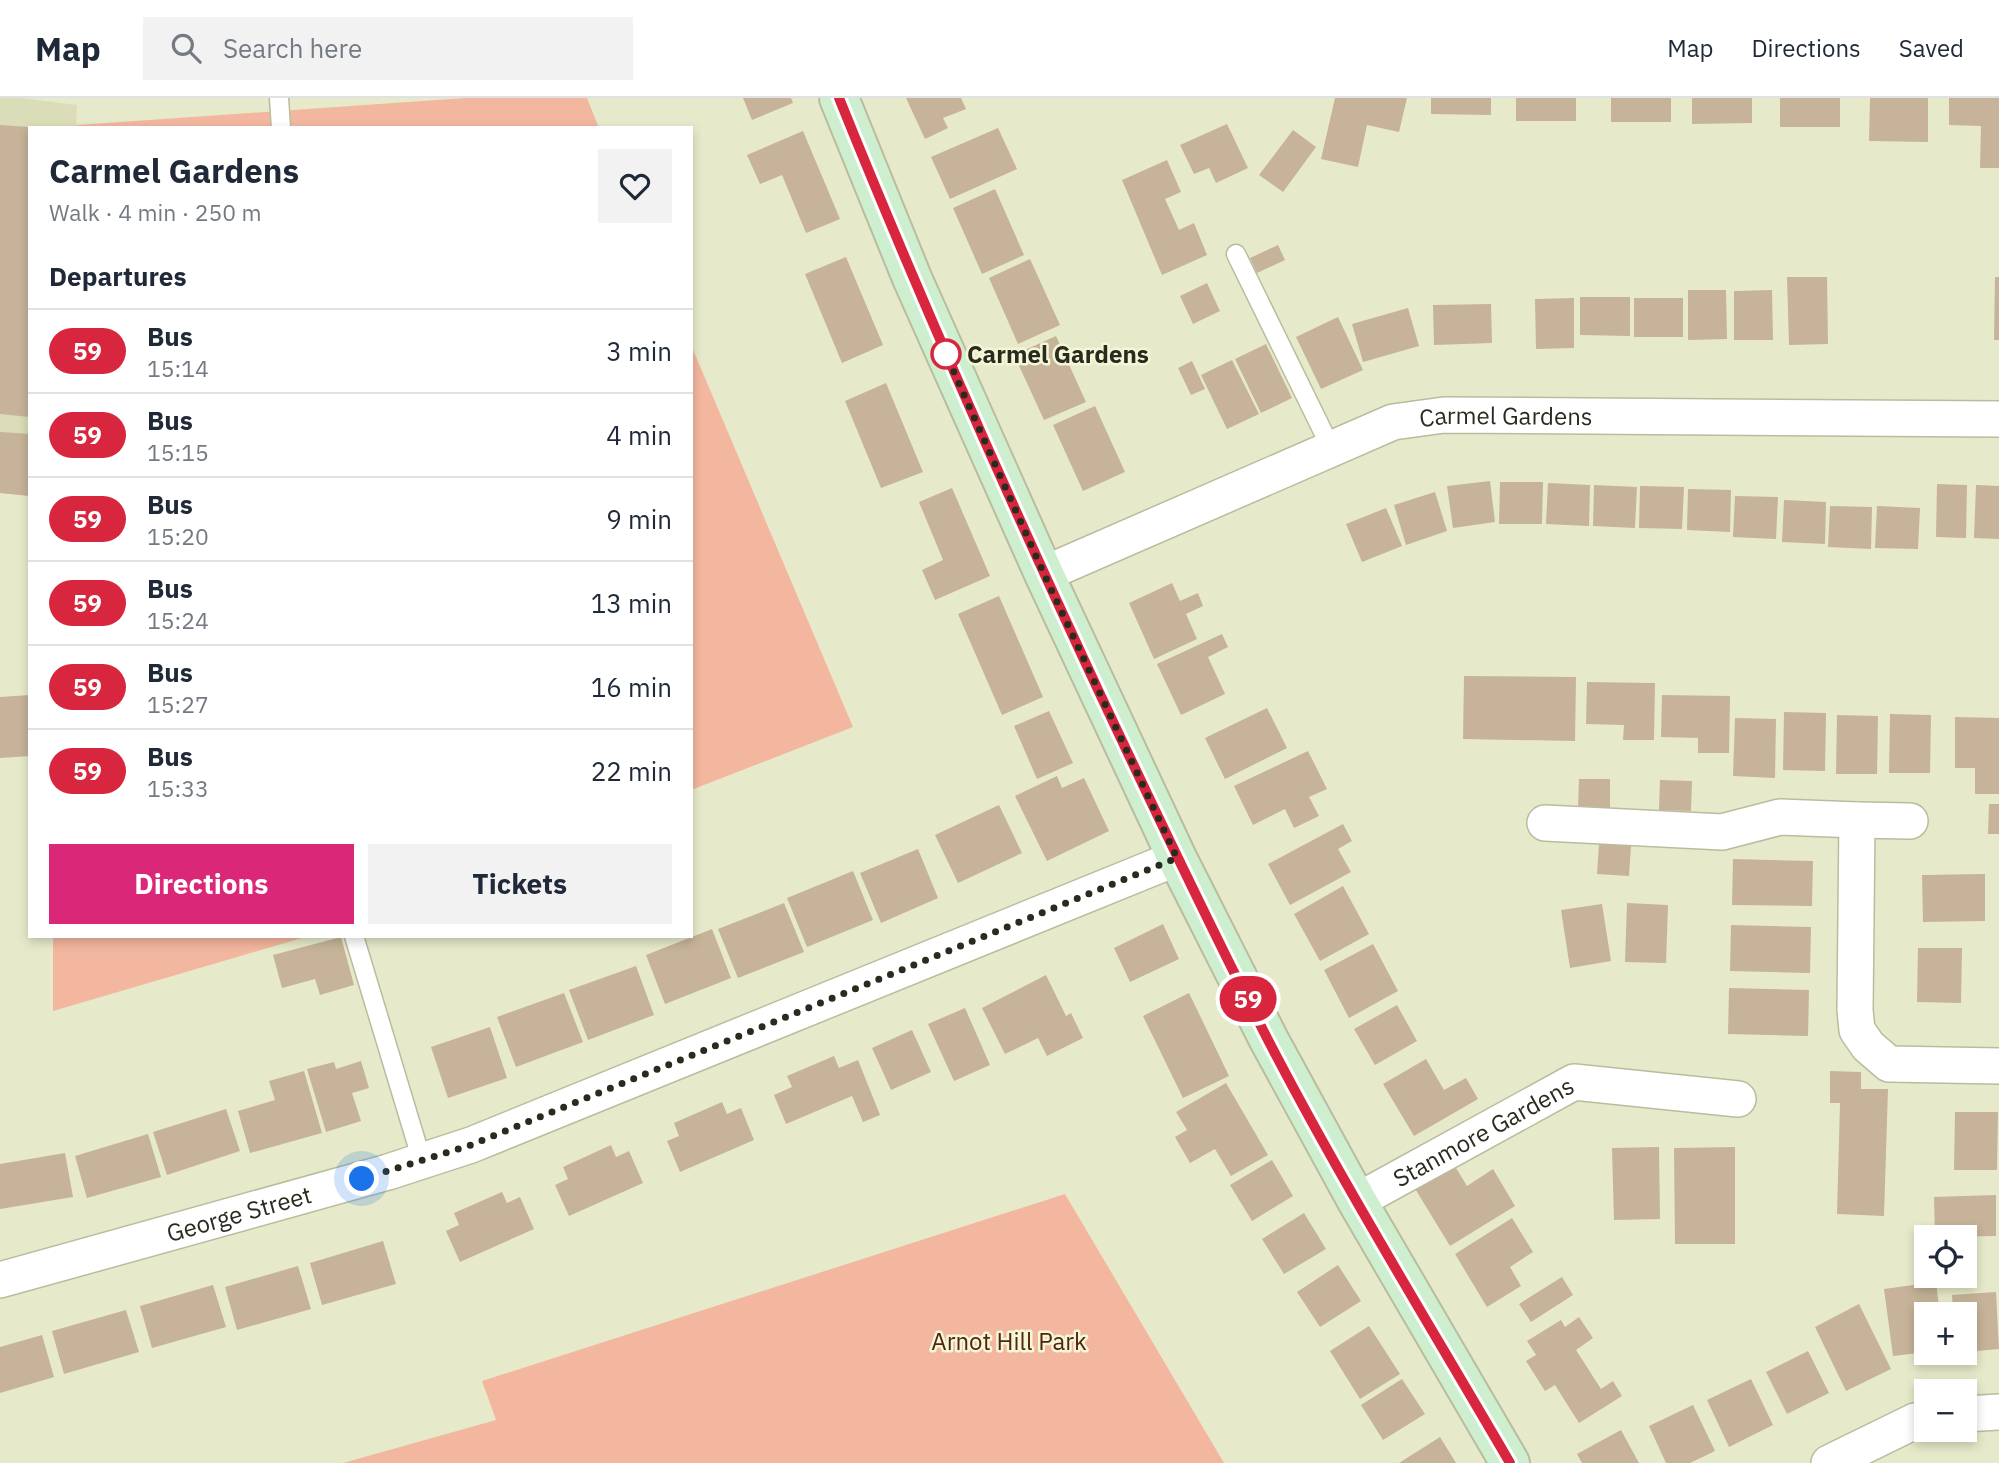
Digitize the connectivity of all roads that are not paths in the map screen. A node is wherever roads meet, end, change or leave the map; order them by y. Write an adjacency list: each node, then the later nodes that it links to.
1 (279, 98): 3 (lane)
2 (839, 98): 7 (street)
3 (281, 126)
4 (1236, 254): 6 (lane)
5 (1999, 419): 6 (street, Carmel Gardens)
6 (1331, 448): 7 (street, Carmel Gardens)
7 (1044, 574): 11 (street)
8 (1857, 821): 9 (street); 10 (street); 13 (street)
9 (1910, 821)
10 (1545, 822)
11 (1177, 858): 15 (street, George Street); 16 (street)
12 (356, 938): 15 (lane)
13 (1999, 1066)
14 (1738, 1099): 16 (street, Stanmore Gardens)
15 (422, 1161): 17 (street, George Street)
16 (1357, 1201): 21 (street)
17 (0, 1280)
18 (1999, 1412): 19 (street)
19 (1977, 1413)
20 (1914, 1420): 22 (street)
21 (1510, 1463)
22 (1829, 1463)

